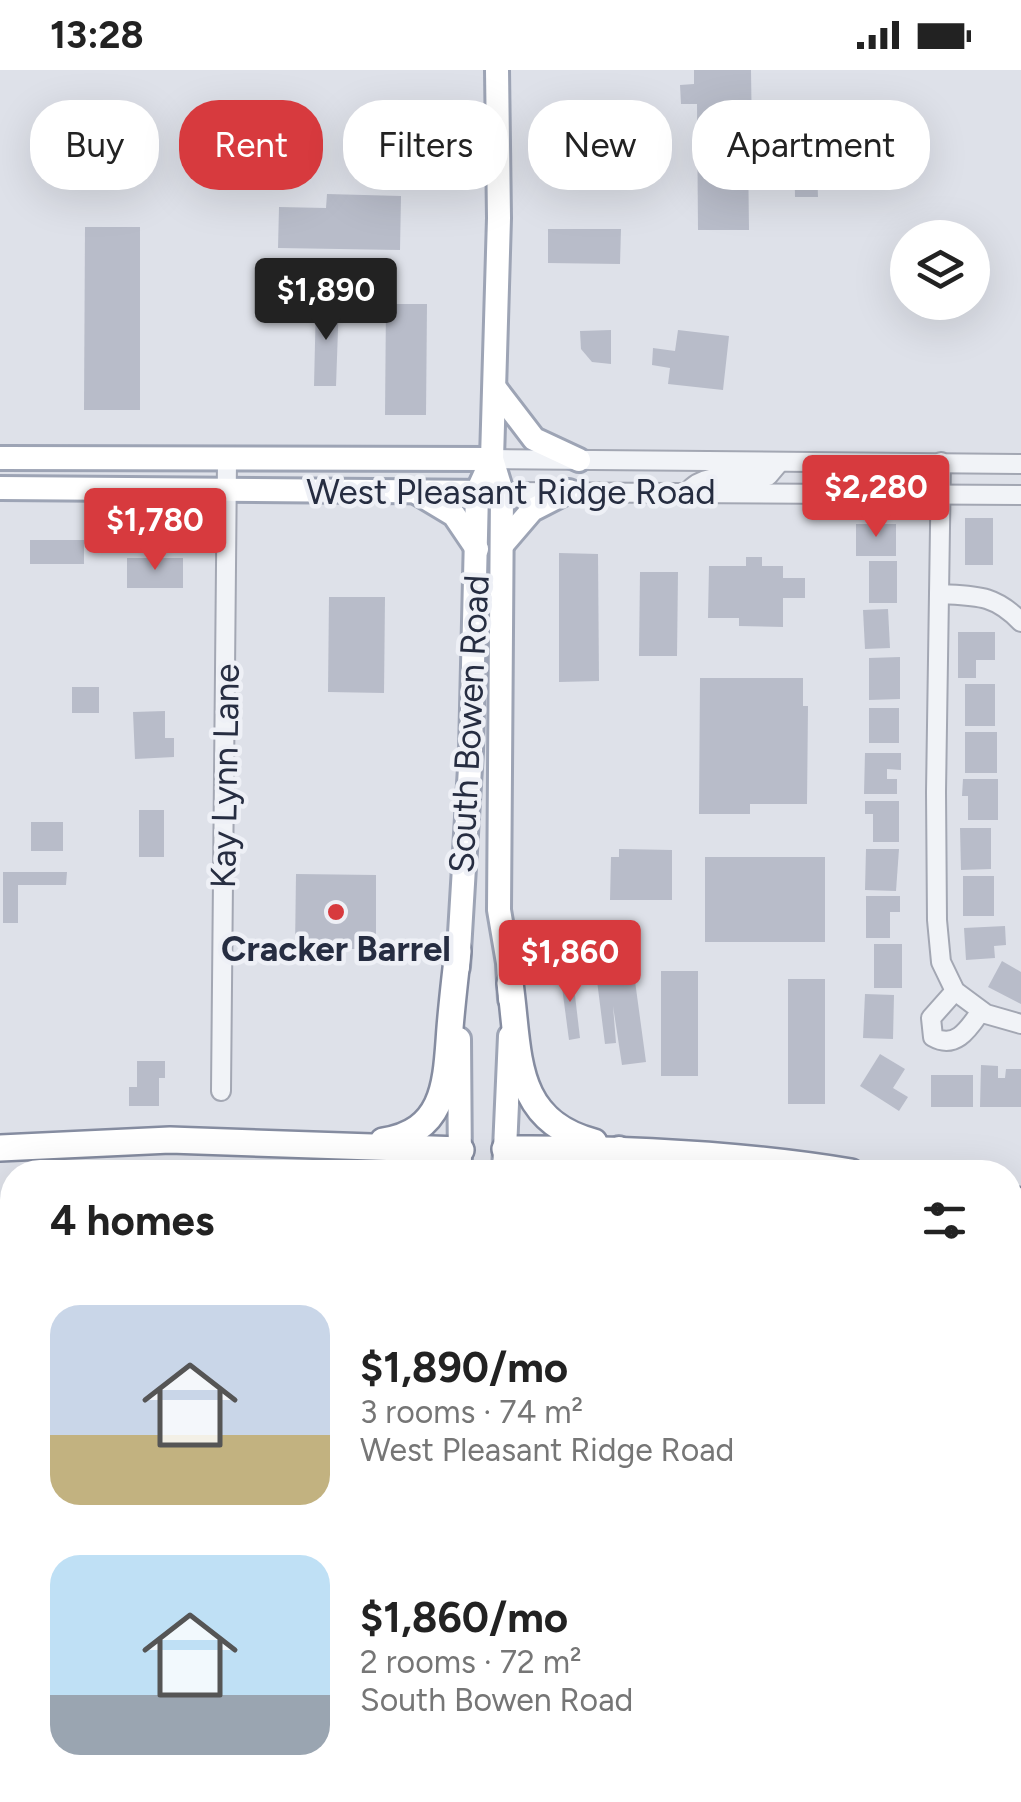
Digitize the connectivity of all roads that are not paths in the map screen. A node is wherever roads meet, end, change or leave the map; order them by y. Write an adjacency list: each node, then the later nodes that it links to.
1 (496, 70): 2 (main road, South Bowen Road)
2 (495, 388): 4 (main road, South Bowen Road); 5 (main road)
3 (0, 458): 6 (main road, West Pleasant Ridge Road)
4 (492, 459): 5 (street, West Pleasant Ridge Road); 6 (main road, West Pleasant Ridge Road); 14 (main road, South Bowen Road); 15 (main road, South Bowen Road)
5 (579, 460): 8 (street, West Pleasant Ridge Road)
6 (227, 461): 12 (street, Kay Lynn Lane)
7 (941, 462): 8 (street, West Pleasant Ridge Road); 9 (street, West Pleasant Ridge Road); 17 (street)
8 (778, 463): 16 (street)
9 (1021, 464)
10 (0, 488): 12 (main road, West Pleasant Ridge Road)
11 (570, 490): 15 (street, West Pleasant Ridge Road); 16 (street, West Pleasant Ridge Road); 19 (main road)
12 (228, 491): 13 (main road, West Pleasant Ridge Road); 30 (street, Kay Lynn Lane)
13 (416, 492): 14 (main road, West Pleasant Ridge Road); 20 (main road)
14 (477, 492): 15 (main road, West Pleasant Ridge Road); 20 (main road, South Bowen Road)
15 (502, 492): 19 (main road, South Bowen Road)
16 (688, 492): 17 (street, West Pleasant Ridge Road)
17 (939, 493): 18 (street, West Pleasant Ridge Road); 21 (street)
18 (1021, 495)
19 (502, 545): 23 (main road, South Bowen Road)
20 (477, 549): 24 (main road, South Bowen Road)
21 (939, 594): 22 (street); 27 (street)
22 (1021, 622)
23 (500, 762): 24 (main road); 26 (main road, South Bowen Road)
24 (470, 767): 25 (main road, South Bowen Road)
25 (458, 951): 31 (highway); 37 (main road, South Bowen Road)
26 (510, 983): 34 (highway); 38 (main road, South Bowen Road)
27 (956, 990): 28 (street); 28 (street)
28 (981, 1011): 29 (street)
29 (1021, 1024)
30 (222, 1092)
31 (336, 1144): 32 (highway); 33 (highway)
32 (374, 1147): 35 (highway); 36 (highway)
33 (0, 1148)
34 (618, 1148): 39 (highway); 40 (main road); 41 (highway)
35 (395, 1160)
36 (454, 1160)
37 (460, 1160)
38 (504, 1160)
39 (513, 1160)
40 (598, 1160)
41 (779, 1160)

